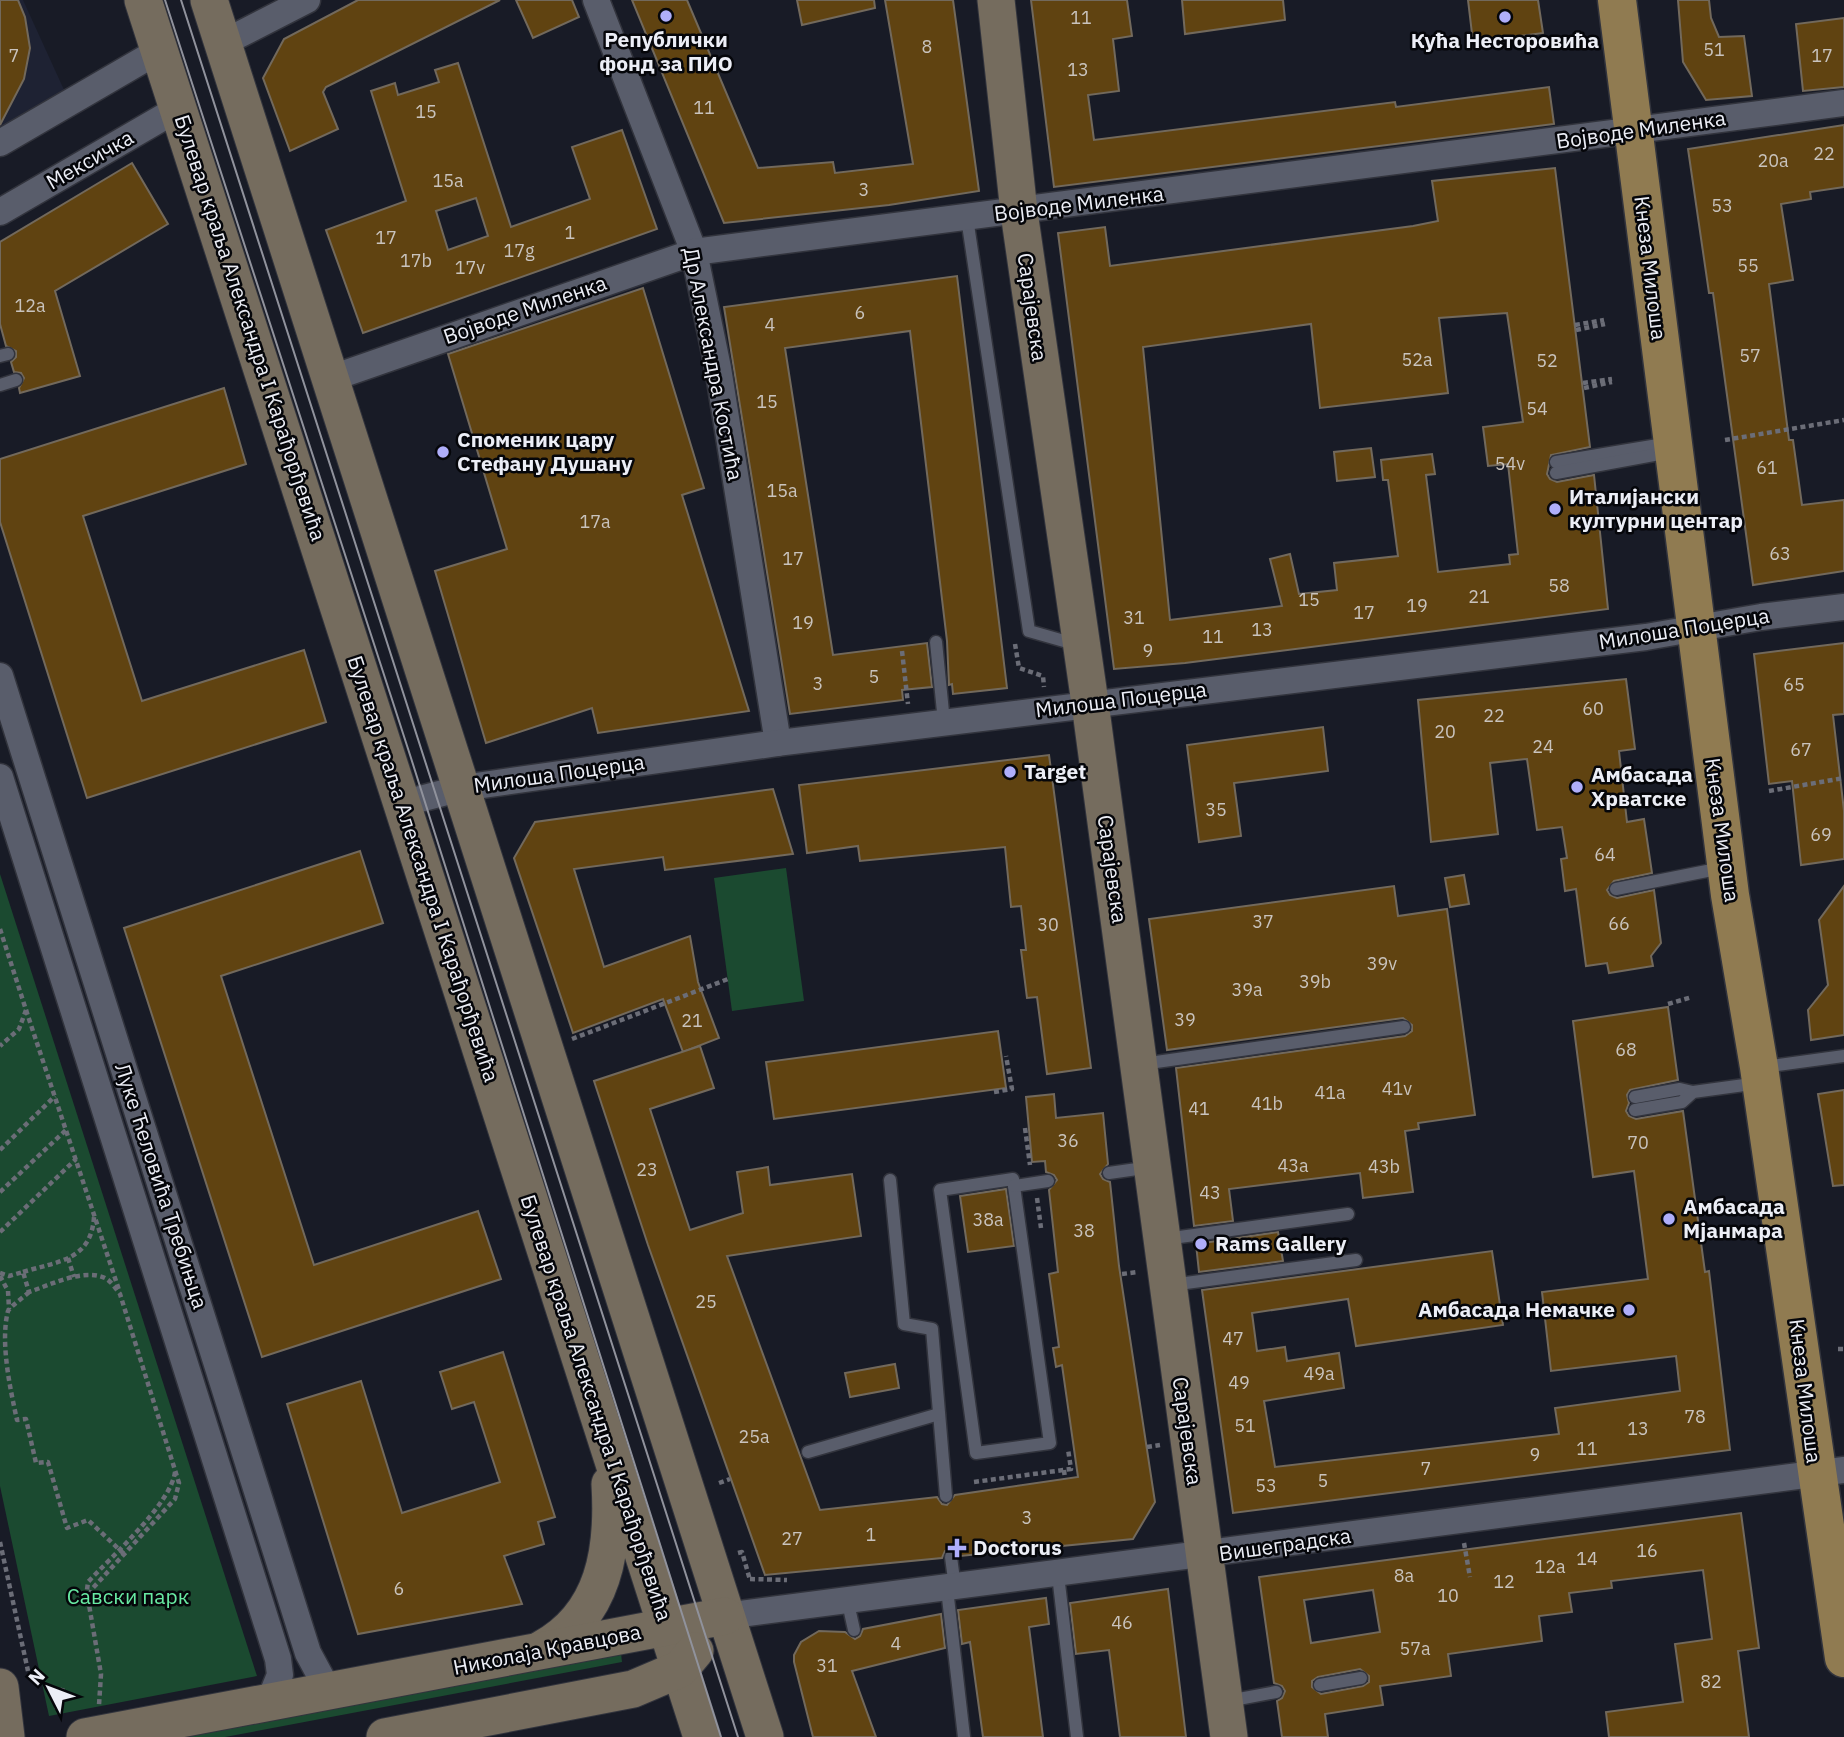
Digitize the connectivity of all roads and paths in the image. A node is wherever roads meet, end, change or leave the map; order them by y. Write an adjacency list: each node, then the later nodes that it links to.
1 (144, 0): 8 (main road, Булевар краља Александра I Карађорђевића)
2 (209, 0): 7 (main road)
3 (307, 0): 7 (street)
4 (596, 0): 16 (street, Др Александра Костића)
5 (996, 0): 14 (main road, Сарајевска)
6 (1616, 0): 11 (main road, Кнеза Милоша)
7 (223, 43): 19 (main road)
8 (160, 50): 10 (main road, Булевар краља Александра I Карађорђевића); 12 (street)
9 (1844, 103): 11 (street, Војводе Миленка)
10 (179, 108): 13 (street, Мексичка); 42 (main road, Булевар краља Александра I Карађорђевића)
11 (1633, 131): 14 (street, Војводе Миленка); 26 (main road, Кнеза Милоша)
12 (0, 143)
13 (0, 212)
14 (1018, 212): 15 (street, Војводе Миленка); 31 (main road, Сарајевска)
15 (967, 218): 16 (street, Војводе Миленка); 31 (lane)
16 (694, 252): 19 (street, Војводе Миленка); 37 (street, Др Александра Костића)
17 (1604, 322): 18 (path)
18 (1576, 327)
19 (332, 377): 40 (main road)
20 (16, 380): 22 (lane)
21 (1612, 380): 23 (path)
22 (0, 385)
23 (1584, 386)
24 (1844, 420): 25 (path)
25 (1725, 440)
26 (1672, 447): 27 (lane); 29 (main road, Кнеза Милоша)
27 (1556, 468)
28 (1844, 607): 29 (street, Милоша Поцерца)
29 (1695, 631): 34 (street, Милоша Поцерца); 43 (main road, Кнеза Милоша)
30 (936, 642): 36 (lane)
31 (1082, 646): 34 (main road, Сарајевска)
32 (902, 651): 35 (path)
33 (0, 676): 118 (street, Луке Ћеловића Требињца)
34 (1090, 703): 36 (street, Милоша Поцерца); 55 (main road, Сарајевска)
35 (908, 708)
36 (944, 722): 37 (street, Милоша Поцерца)
37 (778, 743): 40 (street, Милоша Поцерца)
38 (0, 777): 120 (street, Луке Ћеловића Требињца)
39 (1844, 779): 41 (path)
40 (462, 789): 42 (street, Милоша Поцерца); 108 (main road)
41 (1769, 791)
42 (401, 804): 86 (main road, Булевар краља Александра I Карађорђевића)
43 (1726, 867): 44 (lane); 56 (main road, Кнеза Милоша)
44 (1616, 889)
45 (0, 929): 49 (path)
46 (728, 979): 51 (path)
47 (1692, 997): 48 (path)
48 (1668, 1004)
49 (26, 1010): 52 (path); 58 (path)
50 (1404, 1027): 55 (lane)
51 (571, 1040)
52 (0, 1046)
53 (1006, 1056): 57 (path)
54 (1844, 1056): 56 (lane)
55 (1138, 1064): 65 (main road, Сарајевска)
56 (1760, 1075): 59 (lane); 92 (main road, Кнеза Милоша)
57 (994, 1093)
58 (55, 1096): 61 (path); 62 (path)
59 (1635, 1103)
60 (1025, 1128): 63 (path)
61 (66, 1130): 64 (path); 70 (path)
62 (0, 1150)
63 (1028, 1153)
64 (76, 1160): 71 (path); 73 (path)
65 (1152, 1171): 66 (lane); 74 (main road, Сарајевска)
66 (1110, 1177)
67 (890, 1180): 85 (lane)
68 (1048, 1185): 69 (lane)
69 (1015, 1190): 69 (lane)
70 (0, 1192)
71 (94, 1212): 75 (path); 83 (path)
72 (1348, 1214): 74 (lane)
73 (0, 1232)
74 (1161, 1240): 81 (main road, Сарајевска)
75 (68, 1258): 77 (path); 80 (path)
76 (1356, 1260): 81 (lane)
77 (23, 1272): 79 (path); 82 (path)
78 (1122, 1274): 81 (path)
79 (0, 1275): 84 (path)
80 (74, 1277): 82 (path); 83 (path)
81 (1153, 1279): 101 (main road, Сарајевска)
82 (29, 1292): 84 (path)
83 (120, 1294): 90 (path)
84 (9, 1310): 99 (path)
85 (939, 1414): 89 (lane); 96 (lane)
86 (607, 1441): 109 (main road, Булевар краља Александра I Карађорђевића); 111 (main road)
87 (1162, 1445): 88 (path)
88 (1147, 1447)
89 (808, 1452)
90 (176, 1470): 99 (path); 100 (path)
91 (1063, 1470): 94 (path)
92 (1830, 1472): 101 (street, Вишеградска); 112 (main road, Кнеза Милоша)
93 (730, 1479): 95 (path)
94 (1065, 1479)
95 (719, 1483)
96 (946, 1496)
97 (1463, 1535): 104 (path)
98 (0, 1542): 115 (path)
99 (118, 1548): 100 (path); 106 (path)
100 (124, 1554): 106 (path)
101 (1203, 1556): 103 (street, Вишеградска); 121 (main road, Сарајевска)
102 (951, 1557): 105 (lane)
103 (1058, 1575): 105 (street, Вишеградска); 129 (lane)
104 (1470, 1577)
105 (951, 1588): 108 (street, Вишеградска); 128 (lane)
106 (88, 1610): 123 (path)
107 (850, 1612): 110 (lane)
108 (725, 1616): 109 (main road, Николаја Кравцова); 113 (main road); 127 (main road)
109 (667, 1627): 111 (main road, Николаја Кравцова); 113 (main road, Булевар краља Александра I Карађорђевића)
110 (854, 1630)
111 (525, 1654): 118 (main road, Николаја Кравцова)
112 (1844, 1658)
113 (680, 1669): 125 (main road); 126 (main road, Булевар краља Александра I Карађорђевића)
114 (1361, 1678): 116 (lane)
115 (15, 1685): 124 (main road)
116 (1320, 1685)
117 (63, 1688): 122 (path)
118 (332, 1690): 120 (main road, Николаја Кравцова)
119 (1276, 1692): 121 (lane)
120 (269, 1702): 123 (main road, Николаја Кравцова)
121 (1224, 1702): 130 (main road, Сарајевска)
122 (56, 1709)
123 (92, 1723)
124 (6, 1737)
125 (385, 1737)
126 (702, 1737)
127 (765, 1737)
128 (964, 1737)
129 (1077, 1737)
130 (1229, 1737)

